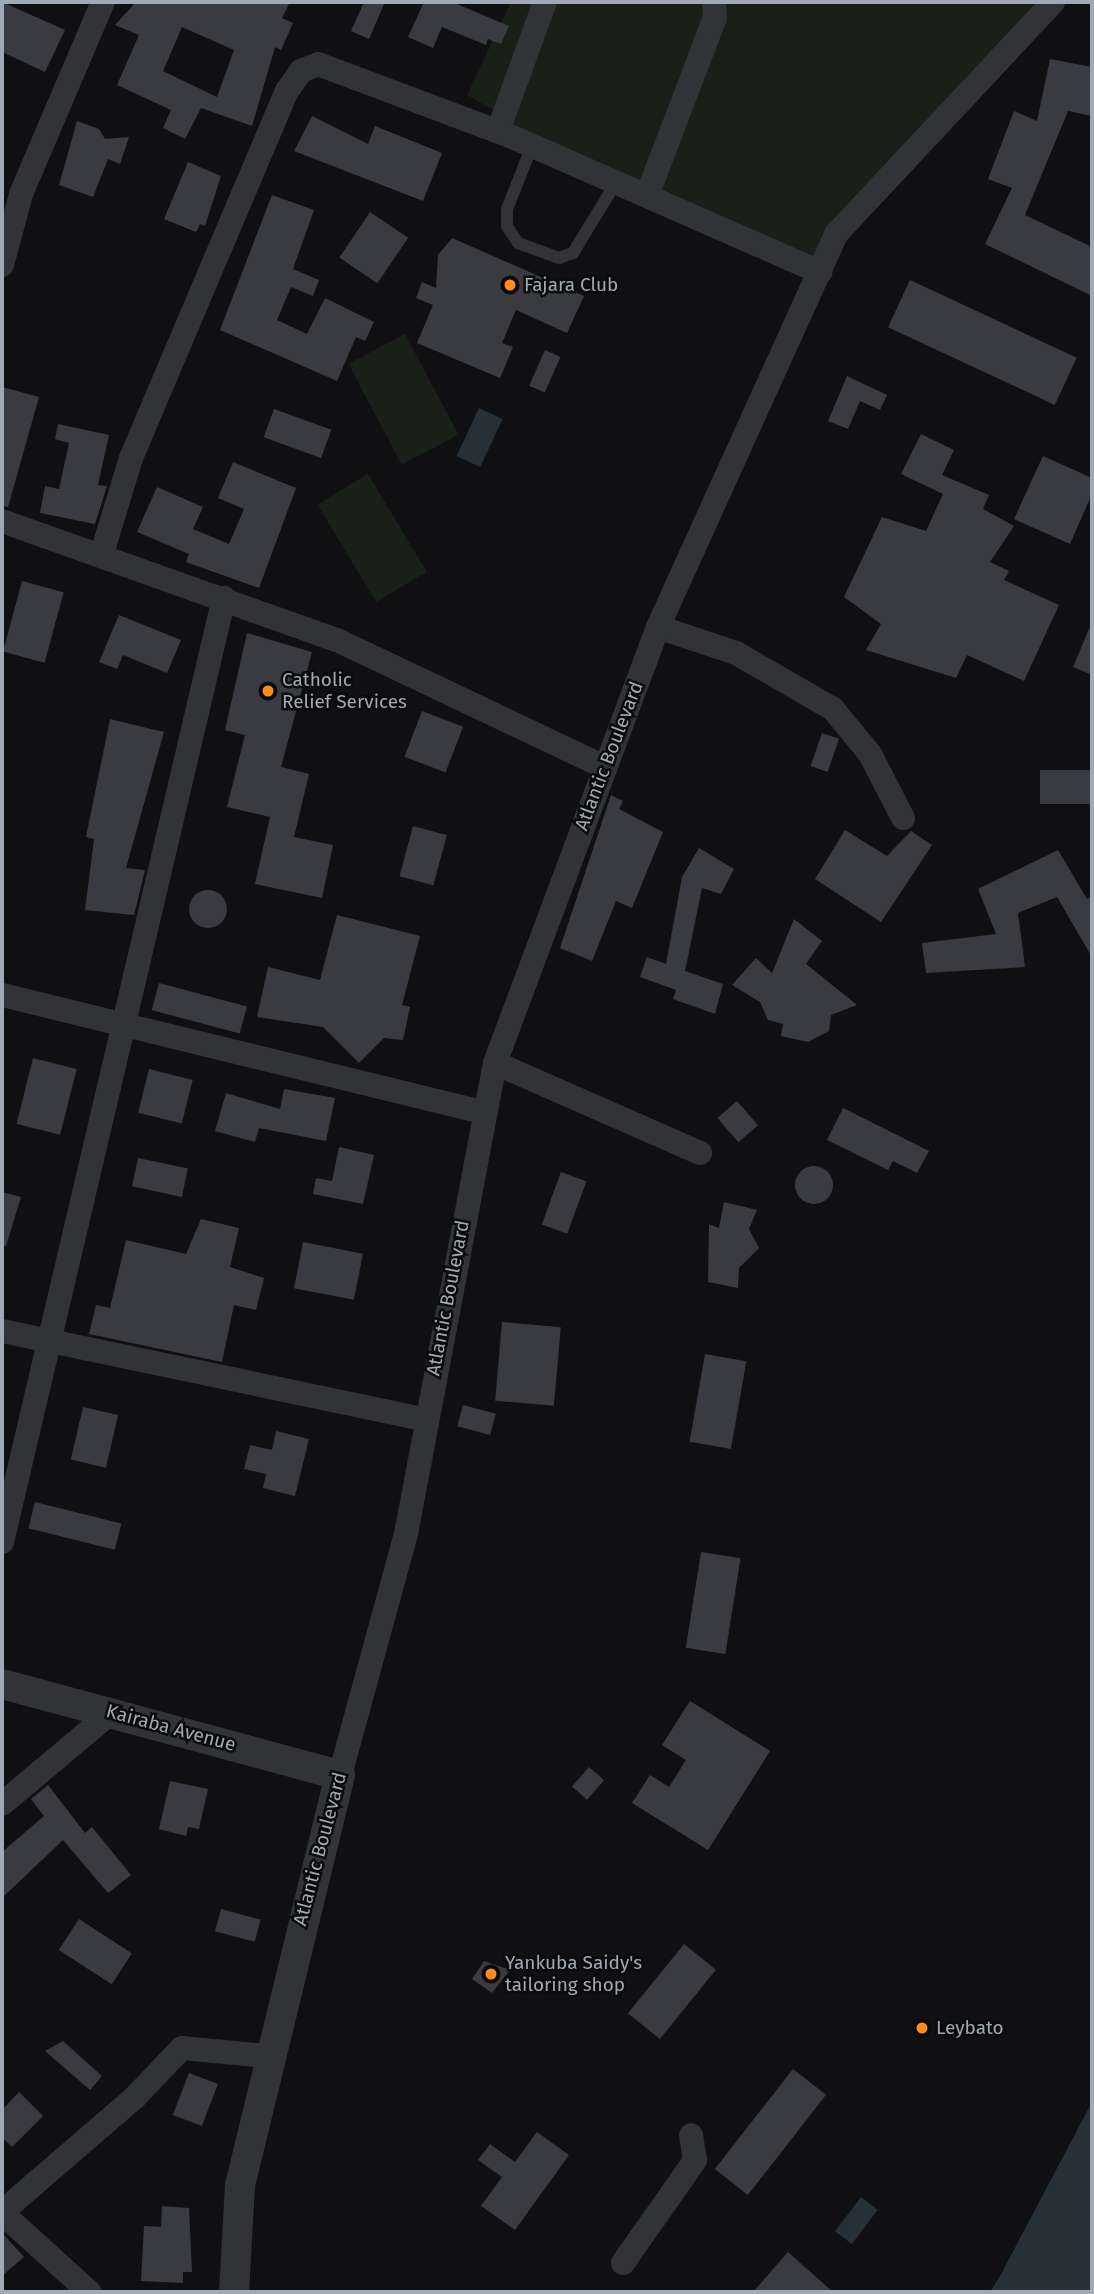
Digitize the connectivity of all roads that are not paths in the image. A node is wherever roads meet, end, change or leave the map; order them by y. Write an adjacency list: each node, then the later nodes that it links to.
1 (545, 2): 5 (street)
2 (714, 2): 9 (street)
3 (1053, 2): 11 (street, Atlantic Boulevard)
4 (96, 4): 8 (street)
5 (498, 131): 6 (street); 13 (street)
6 (532, 146): 7 (street); 7 (lane)
7 (617, 180): 9 (street)
8 (11, 192): 10 (street)
9 (648, 193): 11 (street)
10 (2, 265)
11 (820, 272): 15 (street, Atlantic Boulevard)
12 (2, 521): 13 (street)
13 (102, 553): 14 (street)
14 (224, 598): 16 (street); 19 (street)
15 (658, 627): 16 (street, Atlantic Boulevard); 17 (street)
16 (605, 767): 20 (street, Atlantic Boulevard)
17 (903, 818)
18 (2, 995): 19 (street)
19 (124, 1022): 21 (street); 24 (street)
20 (495, 1063): 21 (street, Atlantic Boulevard); 22 (street)
21 (485, 1113): 25 (street, Atlantic Boulevard)
22 (700, 1153)
23 (2, 1331): 24 (street)
24 (48, 1344): 25 (street); 26 (street)
25 (424, 1419): 29 (street, Atlantic Boulevard)
26 (2, 1542)
27 (2, 1685): 28 (street, Kairaba Avenue)
28 (113, 1711): 29 (street, Kairaba Avenue); 30 (street)
29 (340, 1774): 31 (street, Atlantic Boulevard)
30 (2, 1804)
31 (267, 2056): 33 (street); 36 (street, Atlantic Boulevard)
32 (691, 2135): 34 (street)
33 (2, 2212): 35 (street)
34 (623, 2263)
35 (89, 2292)
36 (234, 2292)

